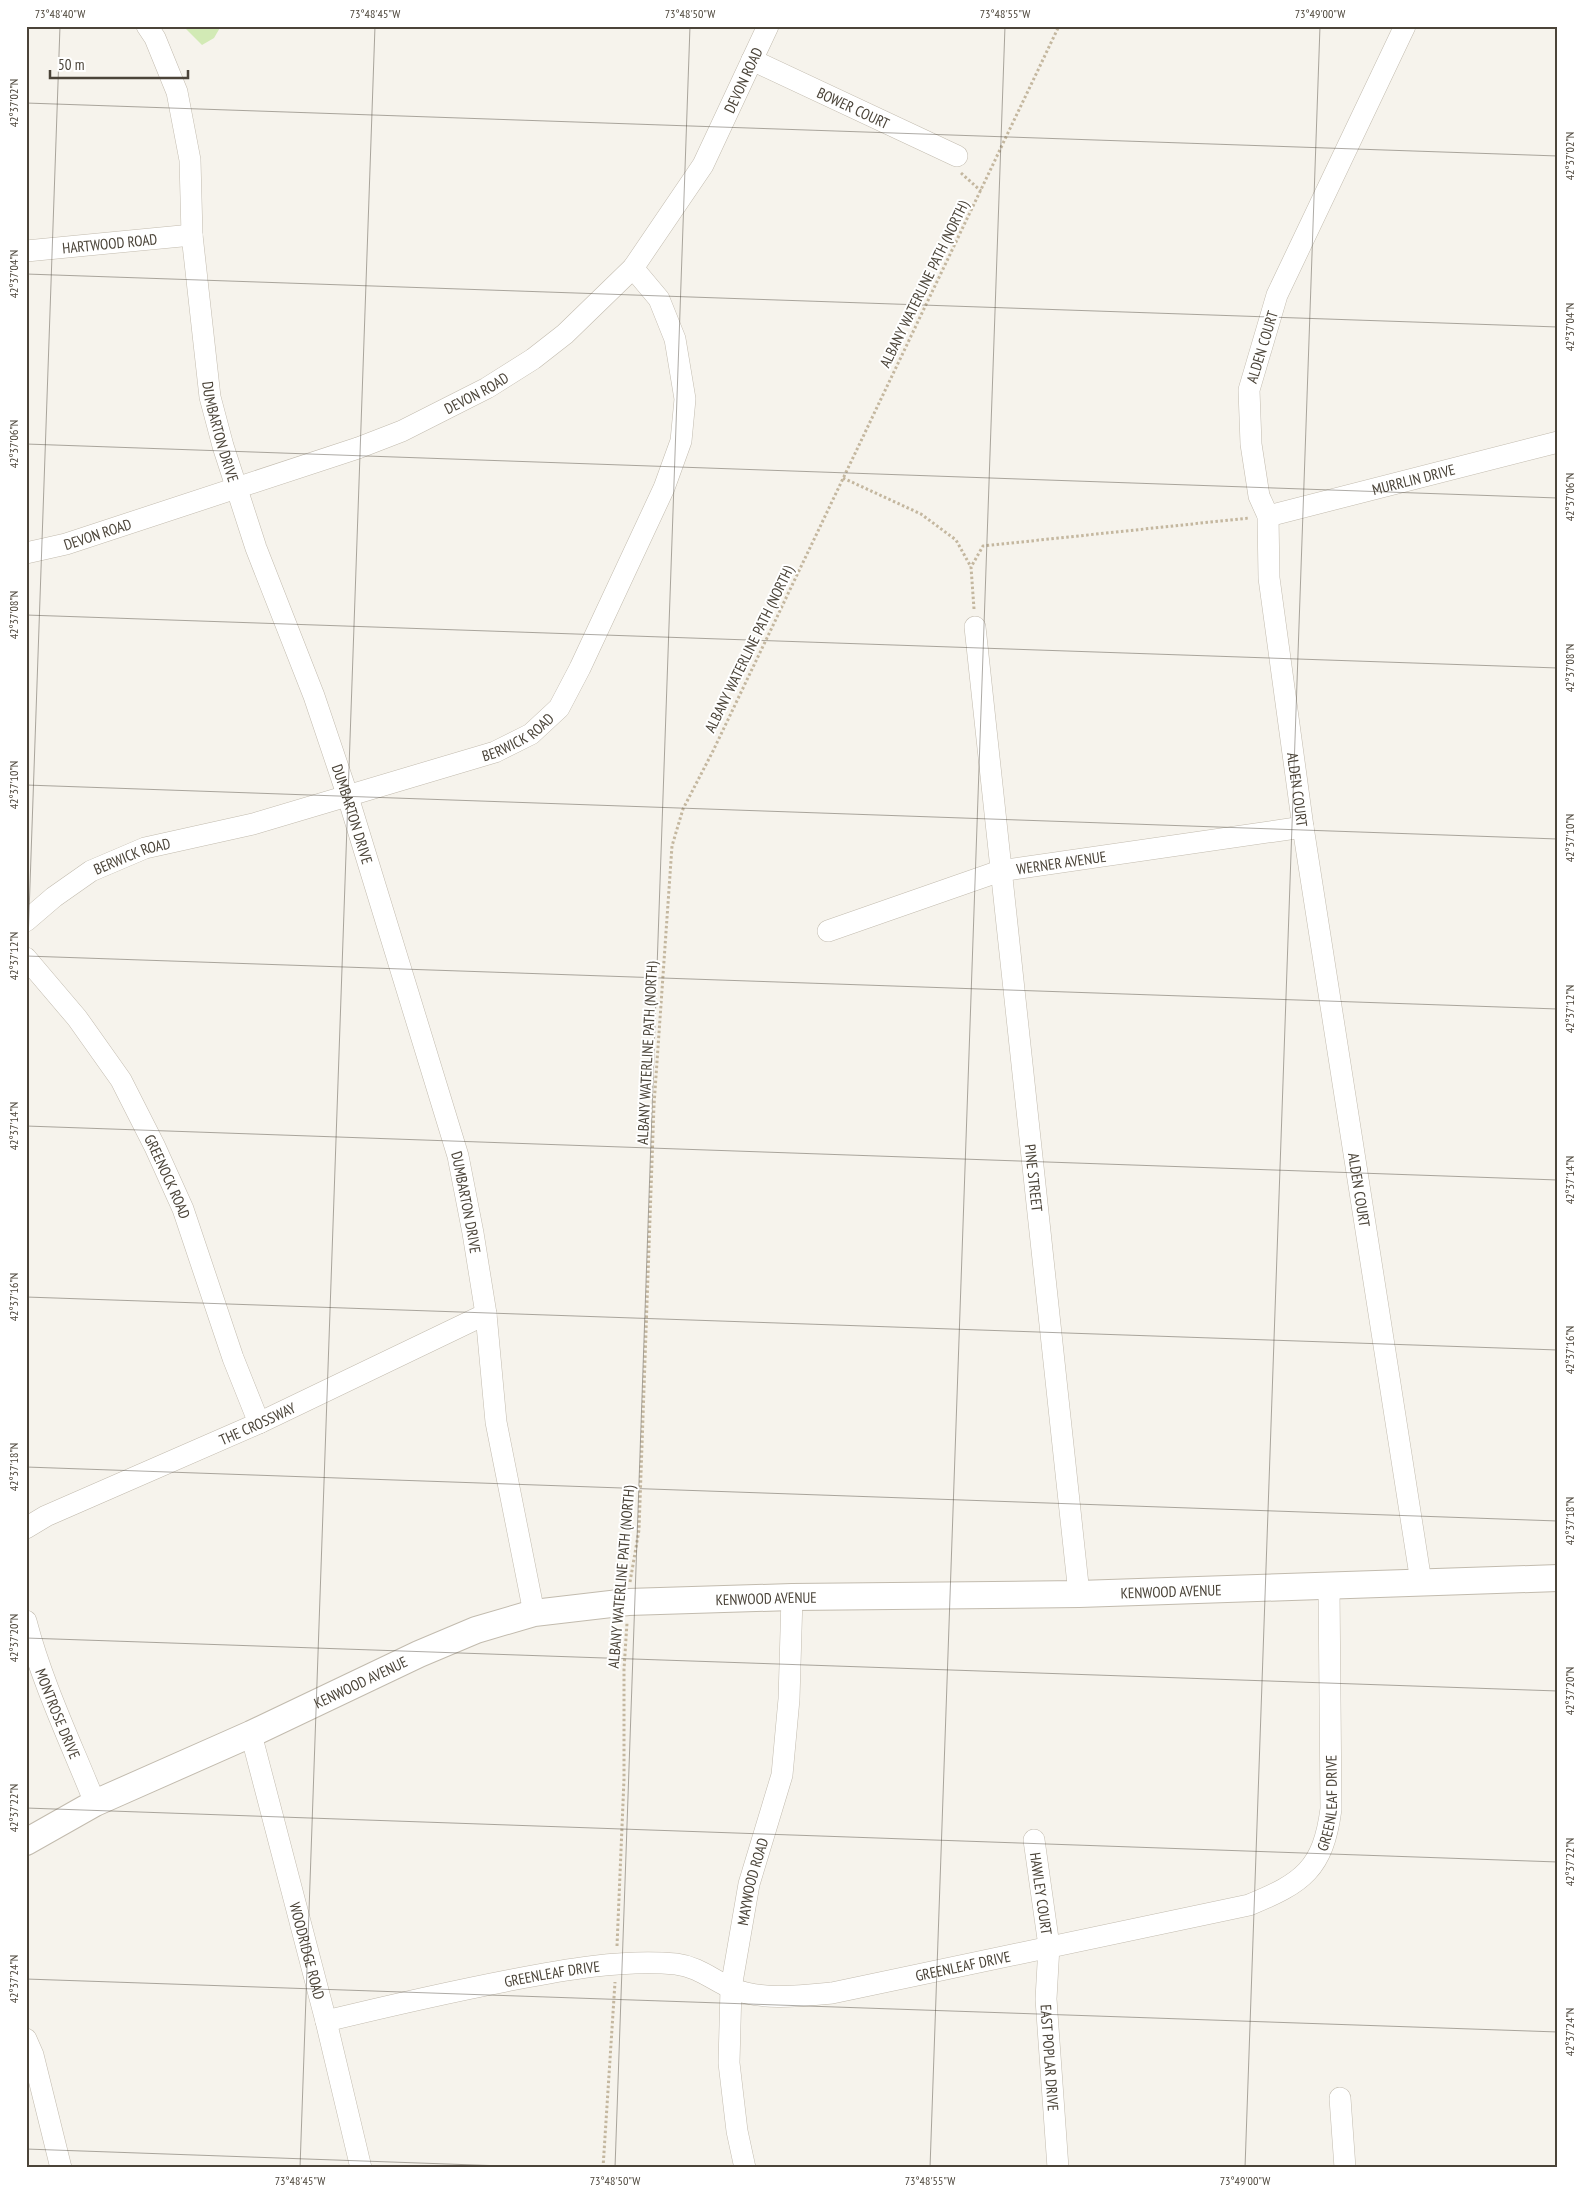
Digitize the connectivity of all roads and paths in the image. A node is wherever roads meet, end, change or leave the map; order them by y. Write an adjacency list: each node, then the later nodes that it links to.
1 (147, 26): 7 (street, DUMBARTON DRIVE)
2 (768, 26): 5 (street, DEVON ROAD)
3 (1059, 26): 11 (path, ALBANY WATERLINE PATH (NORTH))
4 (1405, 26): 13 (street, ALDEN COURT)
5 (752, 60): 6 (street, BOWER COURT); 9 (street, DEVON ROAD)
6 (956, 156)
7 (192, 235): 8 (street, HARTWOOD ROAD); 12 (street, DUMBARTON DRIVE)
8 (26, 251)
9 (633, 268): 12 (street, DEVON ROAD); 17 (street, BERWICK ROAD)
10 (1558, 442): 13 (street, MURRLIN DRIVE)
11 (844, 478): 15 (path); 31 (path, ALBANY WATERLINE PATH (NORTH))
12 (236, 487): 14 (street, DEVON ROAD); 17 (street, DUMBARTON DRIVE)
13 (1268, 516): 15 (path); 18 (street, ALDEN COURT)
14 (26, 553)
15 (971, 567): 16 (path)
16 (975, 627): 19 (street, PINE STREET)
17 (348, 797): 20 (street, BERWICK ROAD); 23 (street, DUMBARTON DRIVE)
18 (1303, 827): 19 (street, WERNER AVENUE); 27 (street, ALDEN COURT)
19 (1000, 871): 21 (street, WERNER AVENUE); 29 (street, PINE STREET)
20 (26, 921)
21 (828, 931)
22 (26, 958): 24 (street, GREENOCK ROAD)
23 (486, 1314): 24 (street, THE CROSSWAY); 32 (street, DUMBARTON DRIVE)
24 (259, 1422): 25 (street, THE CROSSWAY)
25 (26, 1528)
26 (1558, 1578): 27 (street, KENWOOD AVENUE)
27 (1422, 1582): 28 (street, KENWOOD AVENUE)
28 (1329, 1587): 29 (street, KENWOOD AVENUE); 38 (street, GREENLEAF DRIVE)
29 (1078, 1594): 30 (street, KENWOOD AVENUE)
30 (792, 1597): 31 (street, KENWOOD AVENUE); 40 (street, MAYWOOD ROAD)
31 (628, 1602): 32 (street, KENWOOD AVENUE); 39 (path, ALBANY WATERLINE PATH (NORTH))
32 (534, 1613): 34 (street, KENWOOD AVENUE)
33 (26, 1621): 35 (street, MONTROSE DRIVE)
34 (251, 1734): 35 (street, KENWOOD AVENUE); 41 (street, WOODRIDGE ROAD)
35 (95, 1803): 37 (street, KENWOOD AVENUE)
36 (1034, 1840): 38 (street, HAWLEY COURT)
37 (26, 1842)
38 (1050, 1946): 40 (street, GREENLEAF DRIVE); 48 (street, EAST POPLAR DRIVE)
39 (617, 1964): 40 (street, GREENLEAF DRIVE); 41 (street, GREENLEAF DRIVE); 46 (path, ALBANY WATERLINE PATH (NORTH))
40 (731, 1988): 47 (street, MAYWOOD ROAD)
41 (326, 2021): 45 (street, WOODRIDGE ROAD)
42 (26, 2039): 44 (street)
43 (1340, 2098): 49 (street)
44 (61, 2168)
45 (360, 2168)
46 (603, 2168)
47 (745, 2168)
48 (1058, 2168)
49 (1345, 2168)

